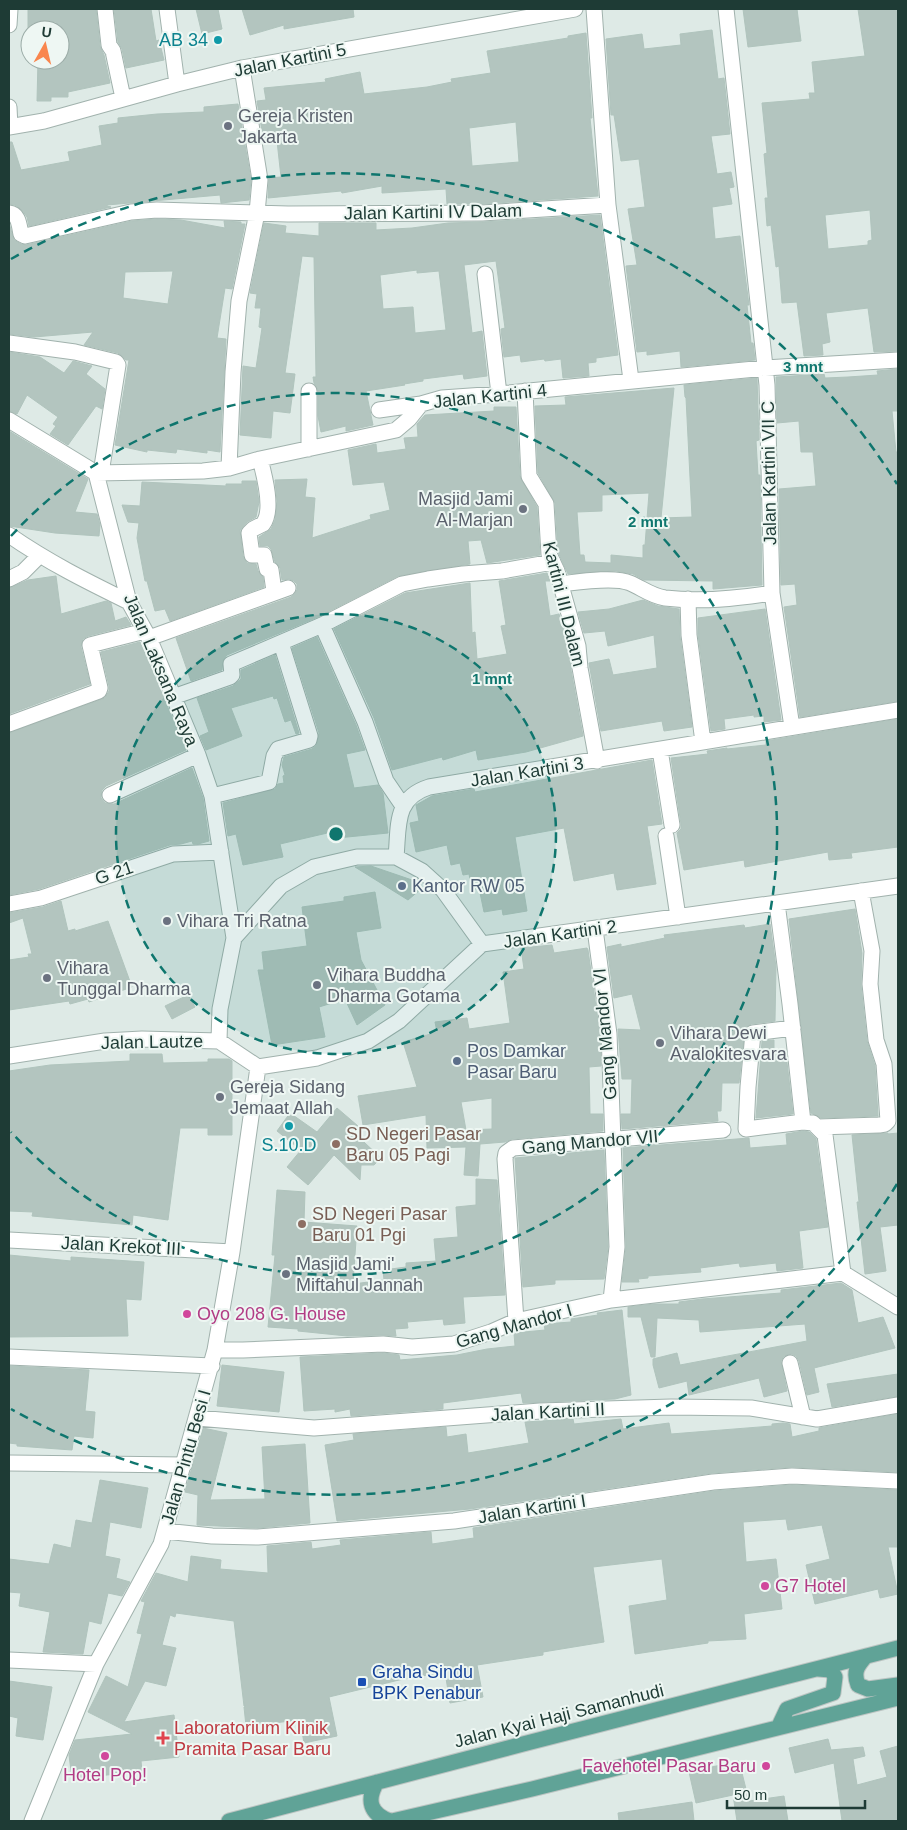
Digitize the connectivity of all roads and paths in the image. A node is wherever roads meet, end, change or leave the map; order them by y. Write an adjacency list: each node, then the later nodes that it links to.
1 (10, 9): 7 (street)
2 (104, 9): 10 (street)
3 (167, 9): 9 (street)
4 (575, 9): 8 (street, Jalan Kartini 5)
5 (594, 9): 13 (street)
6 (726, 9): 19 (street, Jalan Kartini VII C)
7 (9, 25)
8 (242, 68): 9 (street, Jalan Kartini 5); 15 (street)
9 (177, 84): 10 (street, Jalan Kartini 5)
10 (122, 98): 12 (street, Jalan Kartini 5)
11 (9, 107): 12 (street)
12 (9, 127)
13 (608, 205): 15 (street, Jalan Kartini IV Dalam); 20 (street)
14 (9, 213): 15 (street, Jalan Kartini IV Dalam)
15 (257, 213): 29 (street)
16 (484, 274): 23 (street)
17 (9, 343): 30 (street)
18 (898, 360): 19 (street, Jalan Kartini 4)
19 (765, 368): 20 (street, Jalan Kartini 4); 36 (street, Jalan Kartini VII C)
20 (630, 380): 22 (street, Jalan Kartini 4)
21 (309, 391): 27 (street)
22 (525, 392): 23 (street, Jalan Kartini 4); 33 (street, Kartini III Dalam)
23 (499, 394): 24 (street, Jalan Kartini 4)
24 (421, 404): 25 (street); 27 (street, Jalan Kartini 4)
25 (379, 410)
26 (9, 420): 30 (street)
27 (310, 448): 28 (street, Jalan Kartini 4)
28 (260, 459): 29 (street, Jalan Kartini 4); 40 (street)
29 (229, 468): 30 (street, Jalan Kartini 4)
30 (98, 473): 38 (street, Jalan Laksana Raya)
31 (9, 535): 32 (street)
32 (39, 556): 34 (street); 38 (street)
33 (553, 562): 35 (street, Kartini III Dalam); 39 (street)
34 (9, 579)
35 (561, 584): 37 (street); 49 (street, Kartini III Dalam)
36 (772, 593): 37 (street); 45 (street, Jalan Kartini VII C)
37 (688, 598): 46 (street)
38 (129, 602): 40 (street, Jalan Laksana Raya)
39 (322, 625): 41 (street); 52 (street)
40 (147, 635): 42 (street, Jalan Laksana Raya); 44 (street)
41 (281, 643): 42 (street); 51 (street)
42 (173, 697): 48 (street, Jalan Laksana Raya)
43 (898, 710): 45 (street, Jalan Kartini 3)
44 (9, 724)
45 (792, 727): 46 (street, Jalan Kartini 3)
46 (703, 742): 47 (street, Jalan Kartini 3)
47 (660, 750): 49 (street, Jalan Kartini 3); 59 (street)
48 (198, 756): 50 (street); 51 (street, Jalan Laksana Raya)
49 (597, 761): 52 (street, Jalan Kartini 3)
50 (110, 795)
51 (212, 796): 53 (street, Jalan Laksana Raya)
52 (403, 806): 54 (street)
53 (221, 852): 58 (street, G 21); 61 (street, Jalan Laksana Raya)
54 (396, 857): 61 (street); 62 (street)
55 (898, 886): 56 (street, Jalan Kartini 2)
56 (861, 891): 57 (street, Jalan Kartini 2); 68 (street)
57 (777, 903): 59 (street, Jalan Kartini 2); 63 (street)
58 (9, 904)
59 (678, 917): 60 (street, Jalan Kartini 2)
60 (595, 929): 62 (street, Jalan Kartini 2); 70 (street, Gang Mandor VI)
61 (234, 938): 64 (street)
62 (482, 944): 66 (street, Jalan Kartini 2)
63 (793, 1028): 67 (street); 67 (street)
64 (219, 1041): 65 (street, Jalan Lautze); 66 (street, Jalan Lautze)
65 (9, 1056)
66 (258, 1067): 72 (street, Jalan Pintu Besi I)
67 (803, 1122): 68 (street)
68 (819, 1127): 73 (street)
69 (723, 1130): 70 (street, Gang Mandor VII)
70 (612, 1140): 74 (street, Gang Mandor VI); 76 (street, Gang Mandor VII)
71 (9, 1240): 72 (street, Jalan Krekot III)
72 (232, 1252): 77 (street, Jalan Pintu Besi I)
73 (843, 1273): 74 (street, Gang Mandor I); 75 (street)
74 (612, 1300): 76 (street, Gang Mandor I)
75 (898, 1307)
76 (516, 1321): 77 (street, Gang Mandor I)
77 (215, 1350): 80 (street, Jalan Pintu Besi I)
78 (9, 1357): 80 (street)
79 (790, 1363): 82 (street)
80 (212, 1366): 83 (street, Jalan Pintu Besi I)
81 (898, 1405): 82 (street, Jalan Kartini II)
82 (804, 1417): 83 (street, Jalan Kartini II)
83 (197, 1418): 85 (street, Jalan Pintu Besi I)
84 (9, 1463): 85 (street)
85 (184, 1465): 87 (street, Jalan Pintu Besi I)
86 (898, 1481): 87 (street, Jalan Kartini I)
87 (165, 1531): 91 (street, Jalan Pintu Besi I)
88 (898, 1648): 89 (main road, Jalan Kyai Haji Samanhudi)
89 (866, 1656): 92 (main road, Jalan Kyai Haji Samanhudi); 93 (main road)
90 (9, 1660): 91 (street)
91 (96, 1664): 97 (street, Jalan Pintu Besi I)
92 (817, 1669): 95 (main road); 96 (main road, Jalan Kyai Haji Samanhudi)
93 (898, 1685)
94 (898, 1698): 95 (main road)
95 (779, 1726): 99 (main road)
96 (377, 1782): 98 (main road, Jalan Kyai Haji Samanhudi); 99 (main road)
97 (32, 1821)
98 (229, 1821)
99 (391, 1821)

